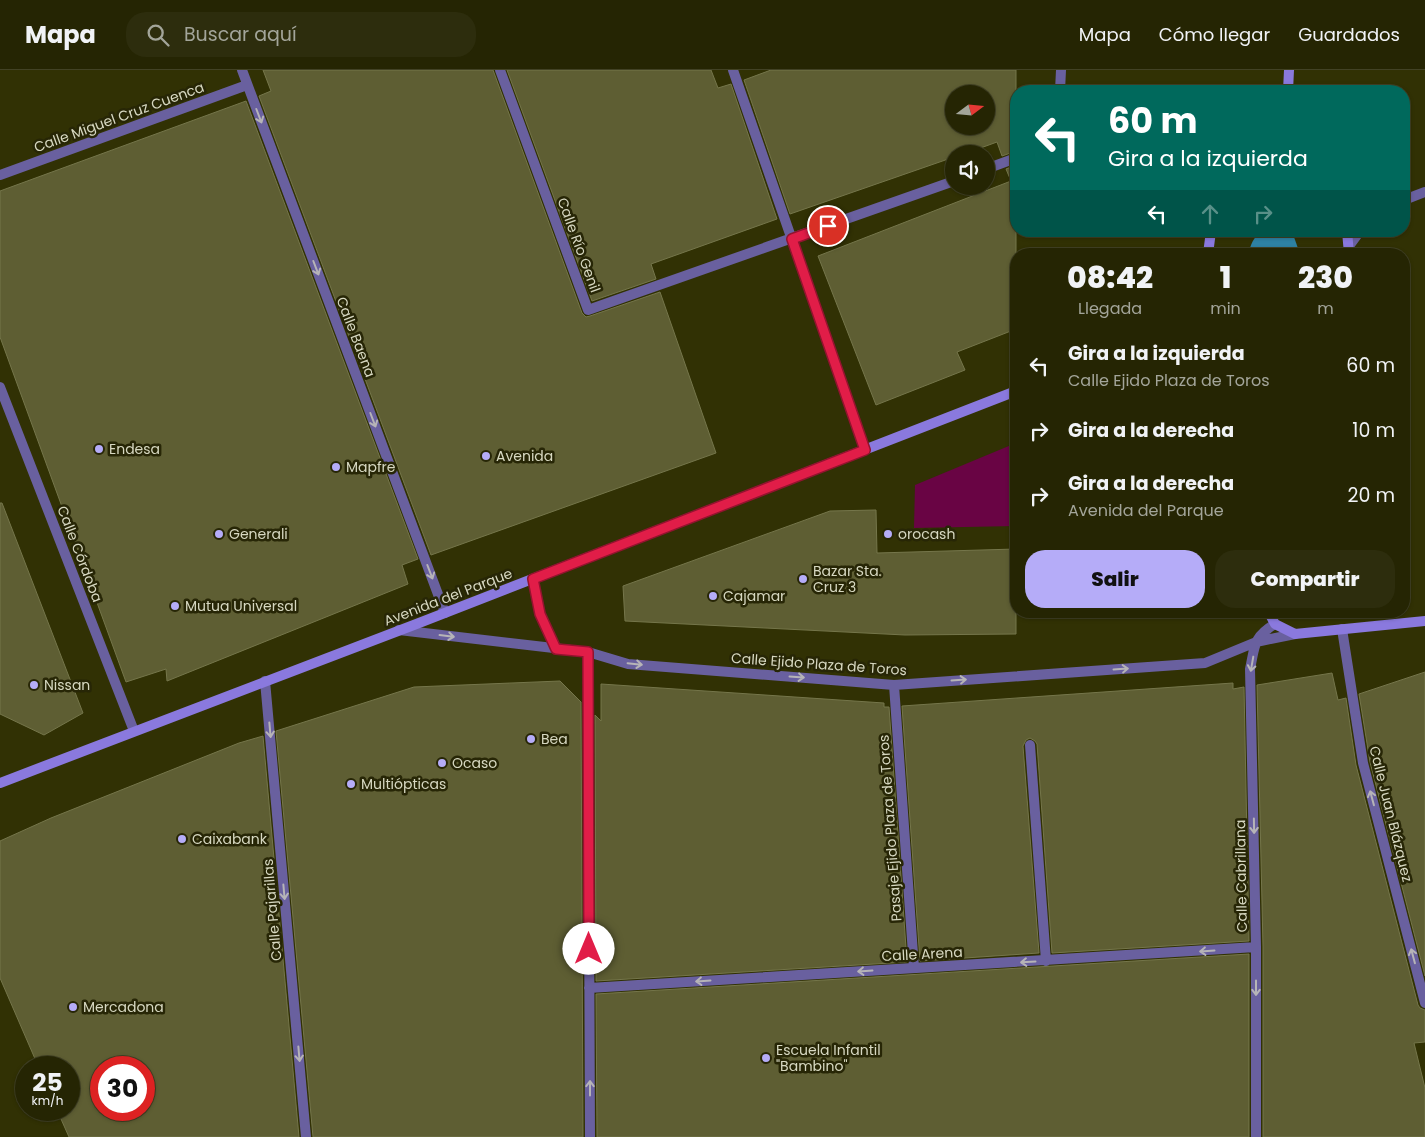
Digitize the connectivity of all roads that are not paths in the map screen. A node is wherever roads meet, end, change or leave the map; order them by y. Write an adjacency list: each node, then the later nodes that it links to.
1 (242, 70): 6 (street, Calle Baena)
2 (500, 70): 16 (street, Calle Río Genil)
3 (733, 70): 16 (street)
4 (1062, 70): 7 (street)
5 (1289, 70): 8 (street)
6 (247, 85): 11 (street, Calle Miguel Cruz Cuenca); 22 (street, Calle Baena, one-way to 22)
7 (1061, 85)
8 (1288, 85)
9 (1010, 160): 10 (street)
10 (995, 166)
11 (0, 175)
12 (945, 184): 16 (street)
13 (1425, 192): 14 (street)
14 (1410, 198)
15 (1357, 237): 17 (street)
16 (792, 239): 20 (street)
17 (1350, 248)
18 (0, 387): 34 (street, Calle Córdoba)
19 (1010, 393): 20 (street, Avenida del Parque)
20 (865, 450): 21 (street, Avenida del Parque)
21 (533, 579): 22 (street, Avenida del Parque); 30 (street)
22 (445, 613): 27 (street, Avenida del Parque)
23 (1272, 618): 25 (street)
24 (1425, 621): 26 (street, Calle Ejido Plaza de Toros)
25 (1275, 624): 28 (street); 29 (street)
26 (1342, 629): 28 (street, Calle Ejido Plaza de Toros); 41 (street, Calle Juan Blázquez, one-way to 26)
27 (399, 630): 30 (street, Calle Ejido Plaza de Toros, one-way to 30); 32 (street, Avenida del Parque)
28 (1296, 634): 29 (street, Calle Ejido Plaza de Toros)
29 (1256, 642): 33 (street, Calle Ejido Plaza de Toros, one-way to 29); 37 (street, Calle Cabrillana, one-way to 37)
30 (556, 649): 31 (street, Calle Ejido Plaza de Toros)
31 (588, 652): 33 (street, Calle Ejido Plaza de Toros, one-way to 33); 40 (street)
32 (265, 681): 34 (street, Avenida del Parque); 42 (street, Calle Pajarillas, one-way to 42)
33 (894, 685): 39 (street, Pasaje Ejido Plaza de Toros)
34 (134, 731): 36 (street, Avenida del Parque)
35 (1030, 745): 38 (street)
36 (0, 783)
37 (1256, 947): 38 (street, Calle Arena, one-way to 38); 44 (street, Calle Cabrillana, one-way to 44)
38 (1046, 961): 39 (street, Calle Arena, one-way to 39)
39 (914, 968): 40 (street, Calle Arena, one-way to 40)
40 (589, 988): 43 (street, one-way to 40)
41 (1425, 1003)
42 (306, 1137)
43 (590, 1137)
44 (1256, 1137)

